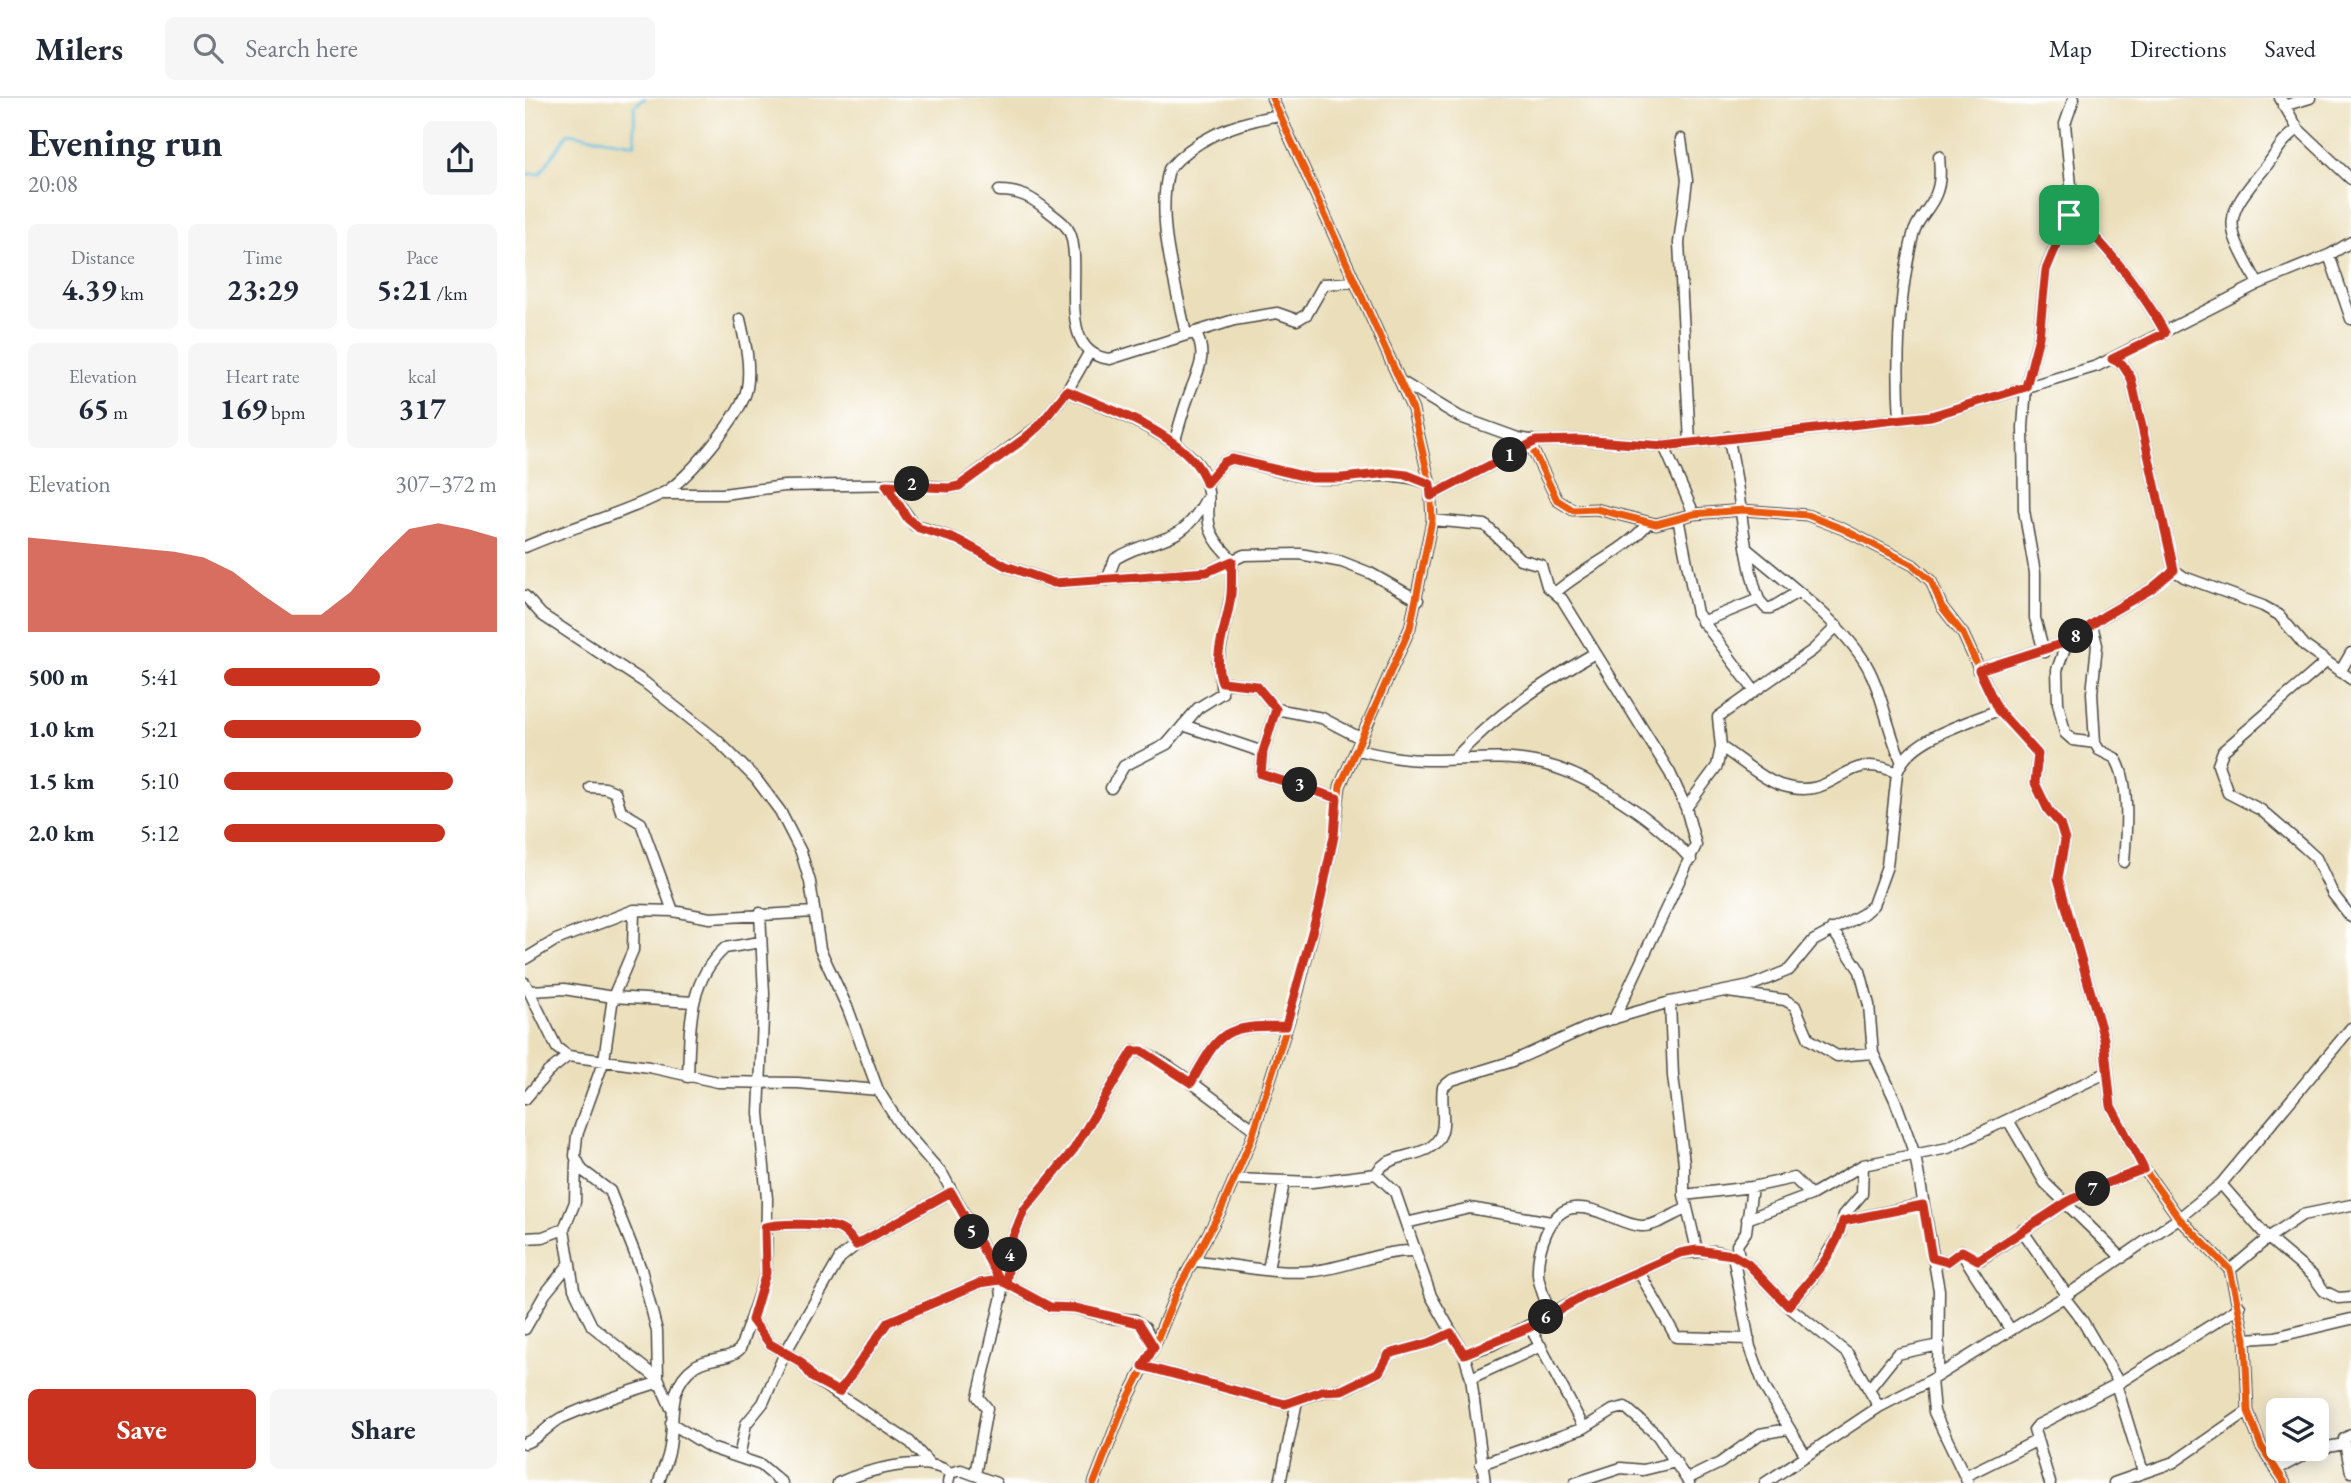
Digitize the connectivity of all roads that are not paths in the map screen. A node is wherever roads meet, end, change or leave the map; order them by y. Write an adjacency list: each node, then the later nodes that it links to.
1 (1272, 98): 5 (street)
2 (2074, 98): 11 (street)
3 (2310, 98): 4 (street)
4 (2282, 102): 6 (street)
5 (1279, 115): 14 (street); 18 (street)
6 (2298, 129): 9 (street); 15 (street)
7 (1681, 139): 27 (street)
8 (1939, 156): 25 (street)
9 (2351, 179)
10 (999, 191): 20 (street)
11 (2069, 215): 19 (street); 23 (street)
12 (2351, 242): 13 (street)
13 (2329, 255): 15 (street); 17 (street)
14 (1353, 282): 18 (street); 22 (street)
15 (2258, 284): 19 (street)
16 (740, 319): 34 (street)
17 (2351, 320)
18 (1191, 333): 20 (street); 28 (street)
19 (2165, 333): 21 (street)
20 (1089, 353): 24 (street)
21 (2112, 359): 23 (street); 45 (street)
22 (1401, 381): 29 (street); 32 (street)
23 (2026, 387): 25 (street); 56 (street)
24 (1067, 391): 28 (street); 33 (street)
25 (1901, 419): 26 (street)
26 (1728, 437): 27 (street); 37 (street)
27 (1690, 442): 30 (street)
28 (1174, 443): 31 (street)
29 (1533, 443): 30 (street); 35 (street); 41 (street)
30 (1664, 446): 38 (street)
31 (1206, 483): 32 (street); 36 (street)
32 (1430, 484): 35 (street)
33 (886, 485): 34 (street); 46 (street)
34 (661, 494): 42 (street)
35 (1431, 496): 40 (street)
36 (1207, 497): 44 (street); 46 (street)
37 (1743, 510): 38 (street); 43 (street); 60 (street)
38 (1694, 514): 39 (street)
39 (1678, 518): 41 (street); 52 (street)
40 (1432, 520): 47 (street); 50 (street)
41 (1647, 523): 47 (street)
42 (525, 547)
43 (1747, 549): 48 (street); 51 (street)
44 (1233, 560): 46 (street); 50 (street); 64 (street)
45 (2174, 570): 53 (street); 59 (street)
46 (1107, 580)
47 (1555, 593): 57 (street)
48 (1796, 593): 51 (street); 54 (street)
49 (525, 596): 85 (street)
50 (1418, 600): 69 (street)
51 (1759, 600): 52 (street)
52 (1702, 622): 65 (street)
53 (2092, 625): 55 (street); 70 (street)
54 (1837, 626): 65 (street); 75 (street)
55 (2067, 642): 56 (street); 61 (street)
56 (2046, 651): 60 (street); 61 (street)
57 (1595, 653): 74 (street); 80 (street)
58 (2351, 653): 62 (street)
59 (2326, 662): 62 (street); 87 (street)
60 (1979, 670): 67 (street)
61 (2057, 670): 70 (street)
62 (2340, 672): 63 (street)
63 (2351, 679)
64 (1222, 682): 66 (street); 68 (street)
65 (1753, 689): 71 (street)
66 (1276, 709): 69 (street); 73 (street)
67 (1998, 710): 75 (street); 102 (street)
68 (1183, 725): 73 (street); 78 (street)
69 (1361, 738): 72 (street)
70 (2095, 743): 82 (street)
71 (1721, 747): 76 (street); 80 (street)
72 (1357, 750): 74 (street); 79 (street)
73 (1263, 752): 79 (street)
74 (1455, 758): 81 (street)
75 (1901, 760): 76 (street)
76 (1896, 773): 88 (street)
77 (590, 787): 84 (street)
78 (1111, 788)
79 (1337, 798): 97 (street)
80 (1686, 808): 81 (street)
81 (1691, 860): 96 (street)
82 (2124, 862)
83 (634, 910): 84 (street); 90 (street); 93 (street)
84 (673, 911): 86 (street)
85 (814, 912): 86 (street); 106 (street)
86 (760, 913): 89 (street)
87 (2351, 917)
88 (1832, 929): 92 (street); 99 (street)
89 (761, 942): 94 (street); 104 (street)
90 (525, 959)
91 (528, 987): 93 (street); 100 (street)
92 (1723, 991): 95 (street); 99 (street)
93 (613, 997): 94 (street); 101 (street)
94 (693, 1002): 103 (street)
95 (1670, 1002): 96 (street); 120 (street)
96 (1614, 1018): 114 (street)
97 (1286, 1026): 105 (street); 109 (street)
98 (2351, 1028): 117 (street)
99 (1873, 1053): 110 (street)
100 (568, 1056): 101 (street); 107 (street)
101 (604, 1060): 103 (street); 111 (street)
102 (2106, 1073): 108 (street); 113 (street)
103 (688, 1077): 104 (street)
104 (761, 1083): 106 (street); 131 (street)
105 (1191, 1083): 109 (street); 148 (street)
106 (878, 1090): 119 (street)
107 (525, 1099)
108 (2008, 1120): 110 (street); 122 (street)
109 (1255, 1130): 115 (street)
110 (1915, 1155): 112 (street); 123 (street)
111 (576, 1161): 132 (street); 170 (street)
112 (1863, 1165): 121 (street); 128 (street)
113 (2144, 1169): 122 (street); 126 (street)
114 (1376, 1174): 116 (street); 129 (street)
115 (1235, 1179): 116 (street); 143 (street)
116 (1284, 1182): 145 (street)
117 (2221, 1184): 126 (street); 134 (street)
118 (1752, 1187): 120 (street); 121 (street); 127 (street)
119 (951, 1192): 136 (street); 148 (street)
120 (1684, 1195): 125 (street)
121 (1811, 1195): 127 (street)
122 (2067, 1202): 133 (street); 142 (street)
123 (1923, 1205): 128 (street); 141 (street)
124 (2351, 1205): 134 (street)
125 (1686, 1209): 130 (street); 137 (street)
126 (2179, 1218): 142 (street); 146 (street)
127 (1747, 1219): 140 (street)
128 (1843, 1221): 151 (street)
129 (1406, 1223): 130 (street); 138 (street)
130 (1551, 1223): 153 (street)
131 (765, 1227): 136 (street); 155 (street)
132 (564, 1229): 135 (street); 144 (street)
133 (2022, 1230): 139 (street); 149 (street)
134 (2268, 1238): 146 (street); 150 (street)
135 (526, 1240)
136 (856, 1245): 165 (street)
137 (1697, 1250): 140 (street); 147 (street)
138 (1414, 1251): 145 (street); 159 (street)
139 (1961, 1251): 141 (street); 158 (street)
140 (1736, 1257): 151 (street); 160 (street)
141 (1932, 1258): 162 (street)
142 (2122, 1258): 149 (street)
143 (1195, 1261): 145 (street); 164 (street)
144 (570, 1263): 157 (street); 170 (street)
145 (1268, 1270)
146 (2230, 1270): 152 (street)
147 (1639, 1272): 153 (street); 160 (street)
148 (1003, 1282): 164 (street); 173 (street); 195 (street)
149 (2065, 1296): 158 (street); 171 (street)
150 (2351, 1297)
151 (1788, 1306): 172 (street)
152 (2240, 1307): 161 (street); 171 (street)
153 (1551, 1315): 156 (street)
154 (2351, 1319): 161 (street)
155 (752, 1320): 165 (street); 176 (street)
156 (1530, 1327): 163 (street); 166 (street)
157 (525, 1329)
158 (2010, 1329): 168 (street)
159 (1451, 1333): 166 (street); 174 (street)
160 (1749, 1339): 180 (street)
161 (2245, 1339): 177 (street)
162 (1940, 1345): 168 (street); 172 (street)
163 (1541, 1346): 169 (street); 179 (street)
164 (1154, 1347): 167 (street)
165 (785, 1353): 173 (street); 187 (street)
166 (1464, 1354): 169 (street)
167 (1143, 1366): 174 (street); 204 (street)
168 (1934, 1377): 175 (street); 197 (street)
169 (1471, 1378): 191 (street)
170 (659, 1381): 176 (street); 183 (street)
171 (2118, 1383): 182 (street); 193 (street)
172 (1869, 1389): 175 (street)
173 (839, 1392): 190 (street)
174 (1297, 1401): 205 (street)
175 (1879, 1407): 186 (street)
176 (672, 1410): 178 (street)
177 (2248, 1412): 192 (street); 193 (street)
178 (671, 1423): 187 (street); 200 (street)
179 (1584, 1428): 189 (street); 191 (street)
180 (1788, 1429): 186 (street); 199 (street)
181 (2351, 1435): 184 (street)
182 (2036, 1441): 197 (street); 209 (street)
183 (525, 1443)
184 (2344, 1444): 185 (street); 194 (street)
185 (2329, 1447)
186 (1806, 1456): 208 (street)
187 (739, 1457): 201 (street)
188 (2293, 1461): 192 (street)
189 (1676, 1462): 199 (street); 207 (street)
190 (930, 1464): 196 (street); 202 (street)
191 (1481, 1464): 206 (street)
192 (2276, 1470): 211 (street)
193 (2143, 1472): 198 (street)
194 (2351, 1472)
195 (975, 1475): 196 (street); 203 (street)
196 (949, 1478)
197 (1966, 1480)
198 (2128, 1480): 210 (street)
199 (1688, 1481)
200 (659, 1483)
201 (782, 1483)
202 (838, 1483)
203 (996, 1483)
204 (1094, 1483)
205 (1280, 1483)
206 (1484, 1483)
207 (1575, 1483)
208 (1765, 1483)
209 (2049, 1483)
210 (2114, 1483)
211 (2285, 1483)

